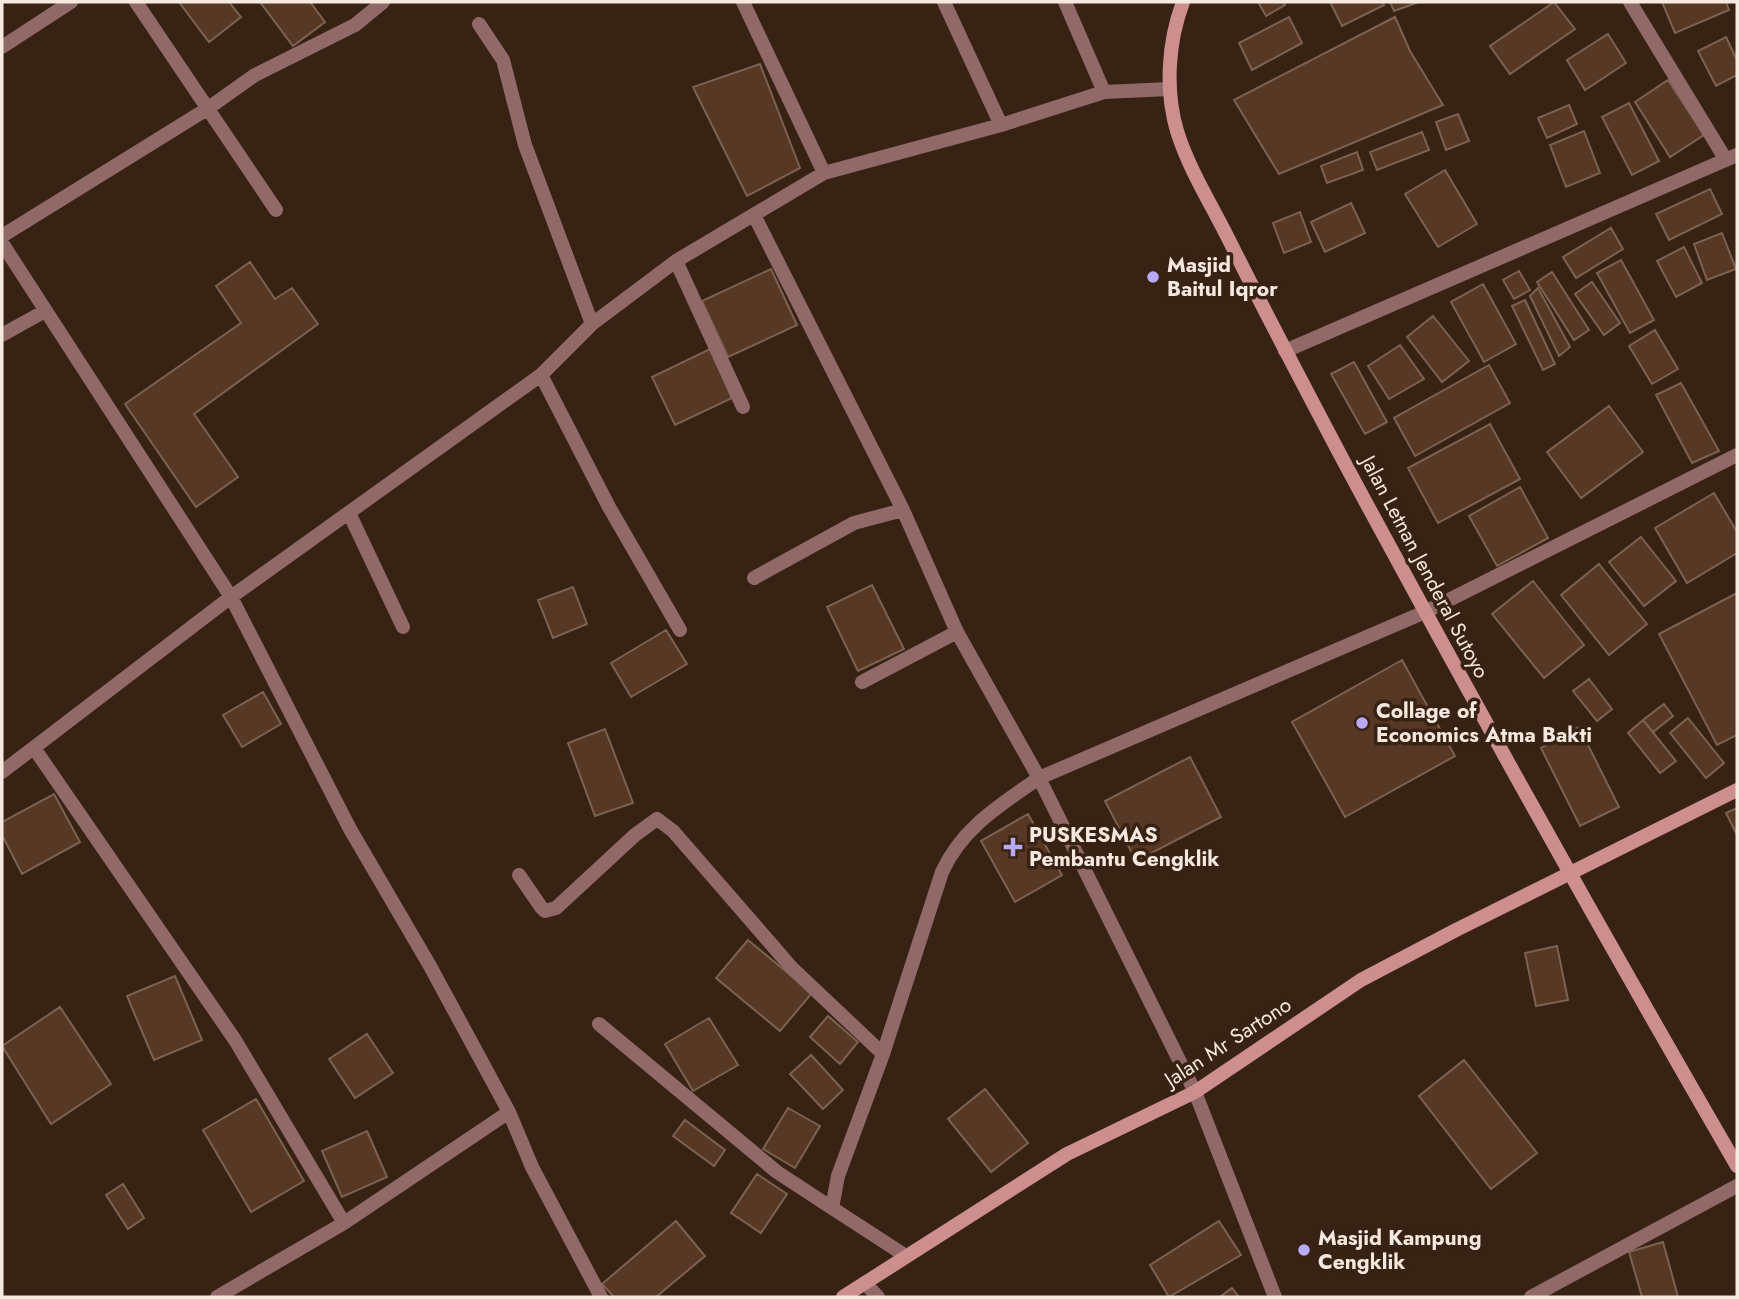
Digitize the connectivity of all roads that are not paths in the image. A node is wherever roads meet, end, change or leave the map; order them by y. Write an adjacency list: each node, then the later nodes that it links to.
1 (71, 2): 10 (street)
2 (136, 2): 13 (street)
3 (383, 2): 13 (street)
4 (743, 2): 16 (street)
5 (944, 2): 14 (street)
6 (1065, 2): 12 (street)
7 (1183, 2): 11 (main road, Jalan Letnan Jenderal Sutoyo)
8 (1630, 2): 15 (street)
9 (479, 24): 23 (street)
10 (2, 47)
11 (1168, 89): 12 (street); 25 (main road, Jalan Letnan Jenderal Sutoyo)
12 (1104, 92): 14 (street)
13 (206, 109): 17 (street); 19 (street)
14 (1001, 125): 16 (street)
15 (1732, 157): 25 (street)
16 (824, 173): 18 (street)
17 (276, 210)
18 (754, 215): 21 (street); 29 (street)
19 (2, 236)
20 (2, 243): 22 (street)
21 (676, 261): 23 (street); 27 (street)
22 (45, 311): 24 (street); 32 (street)
23 (592, 324): 26 (street)
24 (2, 335)
25 (1285, 351): 33 (main road, Jalan Letnan Jenderal Sutoyo)
26 (541, 375): 30 (street); 35 (street)
27 (743, 407)
28 (1737, 455): 33 (street)
29 (902, 510): 31 (street); 36 (street)
30 (349, 513): 32 (street); 34 (street)
31 (754, 578)
32 (231, 597): 38 (street); 47 (street)
33 (1425, 612): 40 (street); 43 (main road, Jalan Letnan Jenderal Sutoyo)
34 (403, 627)
35 (680, 630)
36 (957, 632): 37 (street); 40 (street)
37 (862, 682)
38 (34, 748): 39 (street); 51 (street)
39 (2, 772)
40 (1039, 778): 45 (street); 46 (street)
41 (1737, 790): 43 (main road, Jalan Mr Sartono)
42 (519, 875): 45 (street)
43 (1569, 876): 46 (main road, Jalan Mr Sartono); 48 (main road, Jalan Letnan Jenderal Sutoyo)
44 (599, 1024): 50 (street)
45 (883, 1054): 50 (street)
46 (1195, 1092): 52 (main road, Jalan Mr Sartono); 58 (street)
47 (509, 1112): 51 (street); 55 (street)
48 (1737, 1166)
49 (1737, 1186): 59 (street)
50 (832, 1208): 52 (street)
51 (344, 1223): 54 (street)
52 (906, 1256): 53 (main road, Jalan Mr Sartono)
53 (865, 1283): 56 (main road, Jalan Mr Sartono); 57 (street)
54 (217, 1297)
55 (601, 1297)
56 (843, 1297)
57 (878, 1297)
58 (1275, 1297)
59 (1531, 1297)

